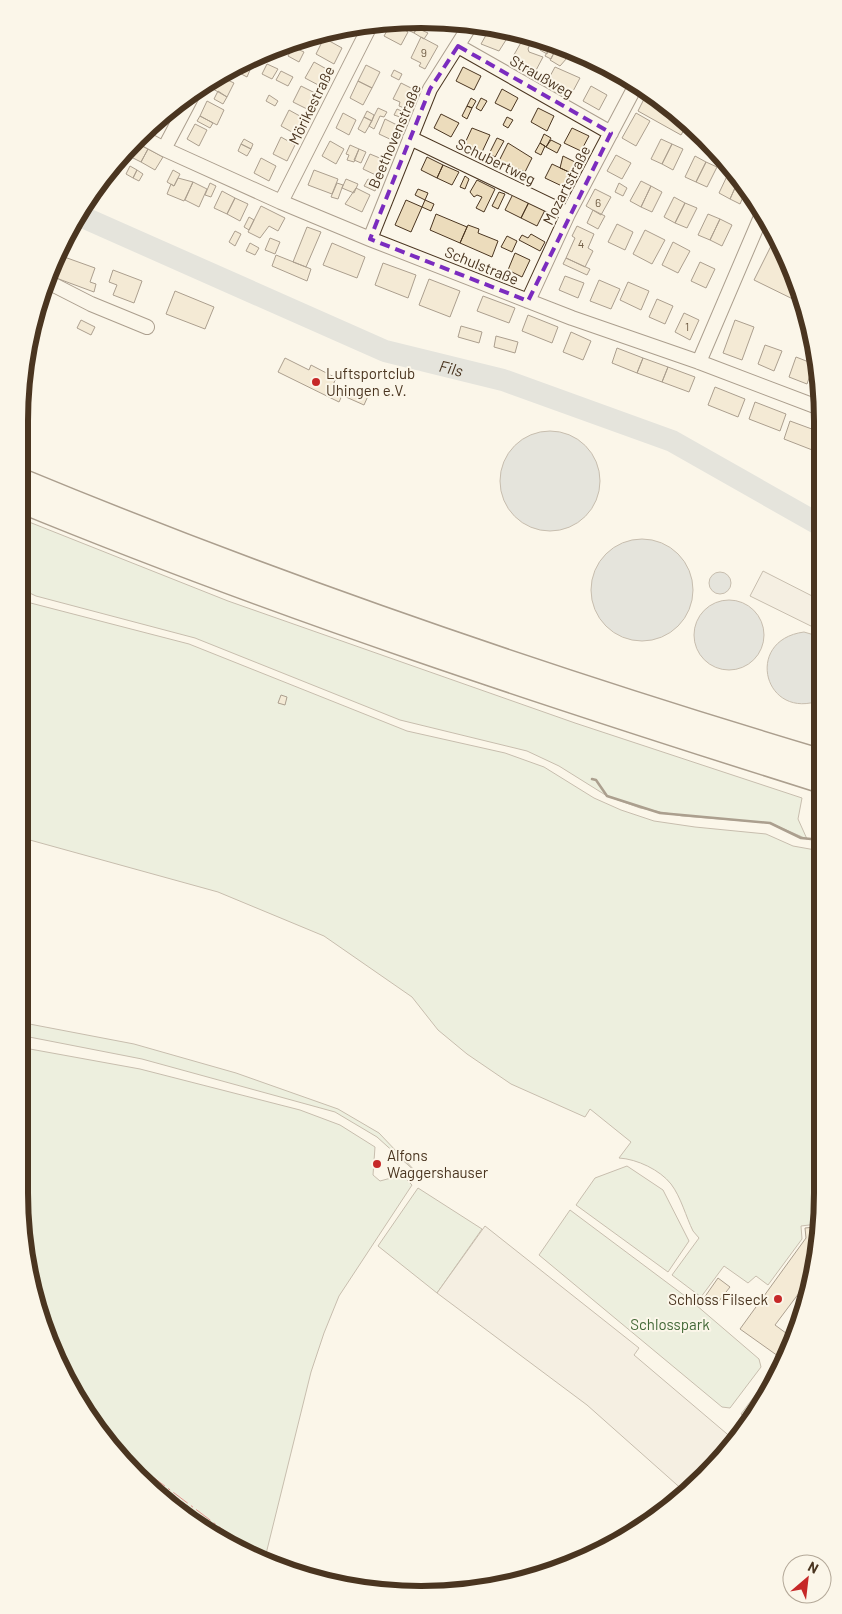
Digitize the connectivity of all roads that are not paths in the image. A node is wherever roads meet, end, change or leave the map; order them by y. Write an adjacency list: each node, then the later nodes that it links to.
1 (467, 30): 3 (street, Beethovenstraße)
2 (367, 31): 10 (street, Mörikestraße)
3 (458, 46): 6 (street, Straußweg); 7 (street, Beethovenstraße)
4 (633, 90): 6 (street, Mozartstraße)
5 (187, 104): 9 (street)
6 (611, 133): 11 (street, Mozartstraße)
7 (410, 138): 11 (street, Schubertweg); 13 (street, Beethovenstraße)
8 (147, 140): 9 (street, Schulstraße)
9 (164, 149): 10 (street, Schulstraße)
10 (281, 202): 13 (street, Schulstraße)
11 (568, 214): 15 (street, Mozartstraße)
12 (760, 220): 17 (street)
13 (370, 239): 15 (street, Schulstraße)
14 (52, 284): 16 (street)
15 (528, 301): 17 (street, Schulstraße)
16 (147, 327)
17 (699, 362): 18 (street, Schulstraße)
18 (814, 406)
19 (28, 482): 21 (highway)
20 (28, 504): 22 (highway)
21 (814, 758)
22 (814, 780)

